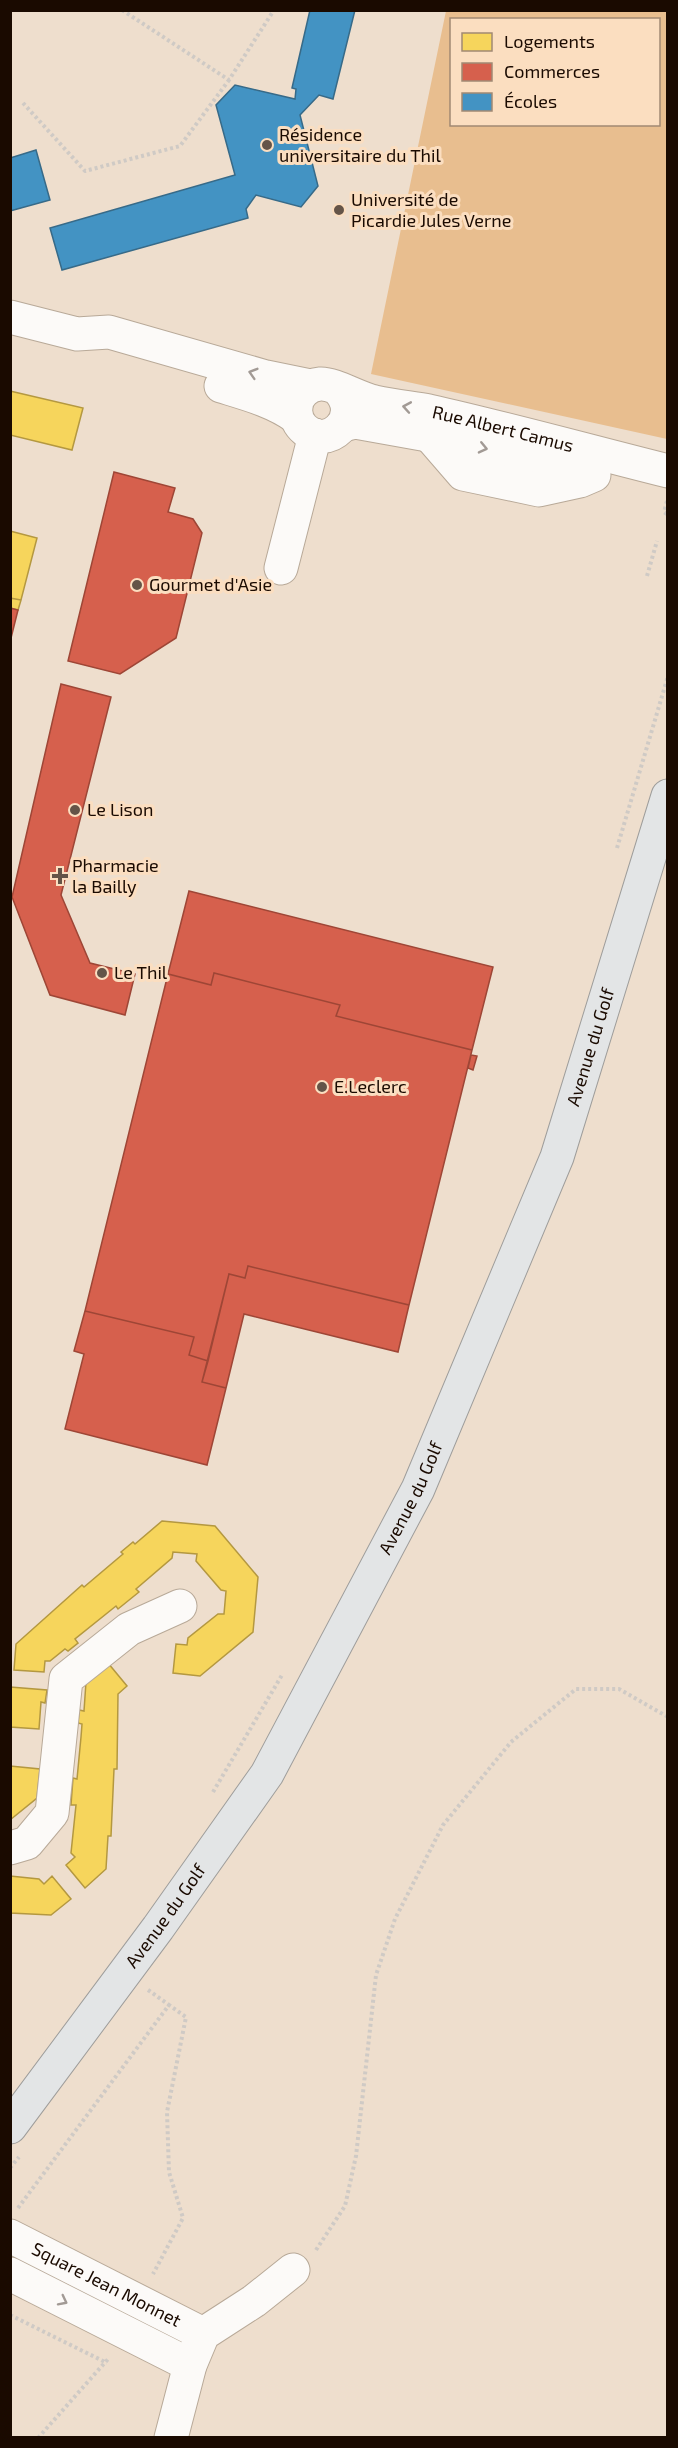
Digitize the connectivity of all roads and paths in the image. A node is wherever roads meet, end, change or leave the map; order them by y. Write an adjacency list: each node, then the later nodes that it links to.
1 (122, 10): 3 (path)
2 (274, 10): 3 (path)
3 (229, 80): 4 (path)
4 (23, 103)
5 (10, 317): 6 (street, Rue Albert Camus)
6 (77, 334): 7 (street, Rue Albert Camus, one-way to 6); 8 (street, Rue Albert Camus)
7 (324, 387): 8 (street); 8 (street); 9 (street, Rue Albert Camus, one-way to 7)
8 (318, 426): 10 (street, Rue Albert Camus, one-way to 10); 14 (street)
9 (668, 471)
10 (668, 492)
11 (668, 498): 12 (path)
12 (668, 515)
13 (657, 541): 15 (path)
14 (281, 568)
15 (647, 576)
16 (668, 676): 18 (path)
17 (668, 796): 26 (main road, Avenue du Golf)
18 (614, 856)
19 (180, 1606): 23 (street)
20 (285, 1668): 22 (path)
21 (668, 1717): 29 (path)
22 (207, 1800)
23 (10, 1848)
24 (142, 1986): 25 (path)
25 (169, 2005): 27 (path); 28 (path)
26 (10, 2127)
27 (183, 2218)
28 (19, 2225): 34 (street, Square Jean Monnet)
29 (293, 2270): 34 (street, Square Jean Monnet)
30 (142, 2271): 32 (path)
31 (10, 2274): 36 (street, Square Jean Monnet, one-way to 36)
32 (153, 2276)
33 (10, 2315): 35 (path)
34 (203, 2334): 36 (street, Square Jean Monnet)
35 (107, 2363)
36 (190, 2366): 37 (street, Square Jean Monnet)
37 (171, 2438)

